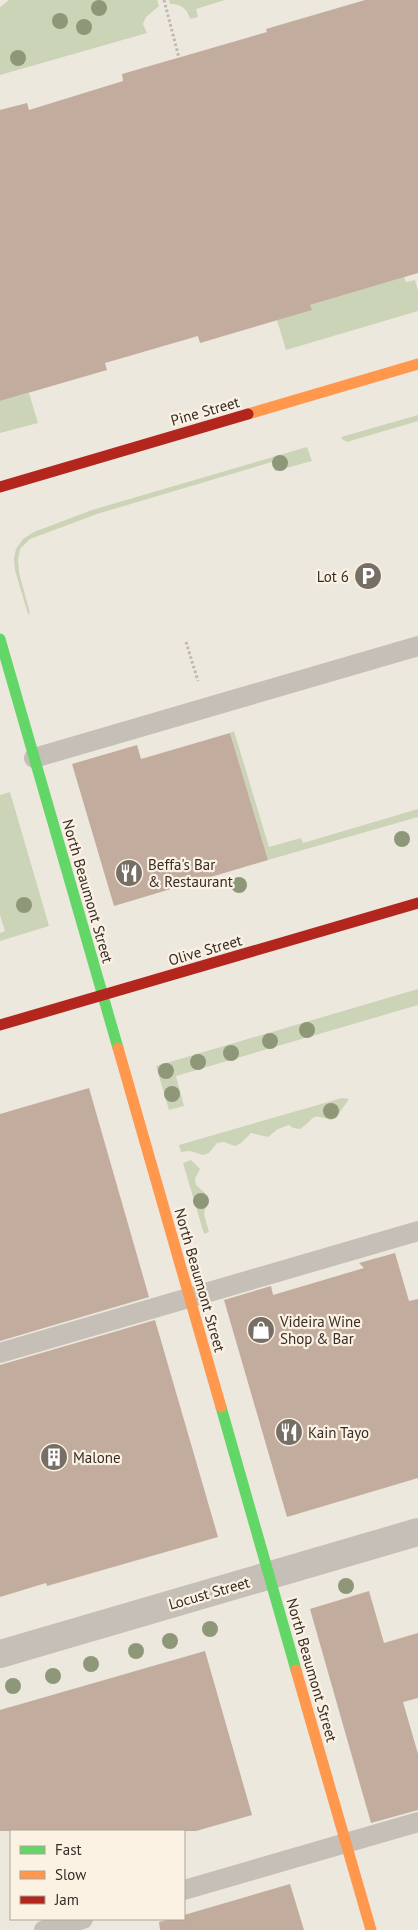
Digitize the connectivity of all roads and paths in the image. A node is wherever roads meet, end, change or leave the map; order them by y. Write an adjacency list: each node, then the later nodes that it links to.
1 (164, 0): 2 (path)
2 (178, 58)
3 (418, 364): 4 (street, Pine Street)
4 (0, 487)
5 (0, 639): 9 (street, North Beaumont Street)
6 (186, 642): 8 (path)
7 (418, 646): 8 (lane)
8 (206, 708): 9 (lane)
9 (34, 758): 11 (street, North Beaumont Street)
10 (418, 903): 11 (street, Olive Street)
11 (102, 996): 12 (street, Olive Street); 14 (street, North Beaumont Street)
12 (0, 1025)
13 (418, 1231): 14 (lane)
14 (189, 1297): 15 (lane); 17 (street, North Beaumont Street)
15 (0, 1353)
16 (418, 1532): 17 (street, Locust Street)
17 (269, 1575): 18 (street, Locust Street); 20 (street, North Beaumont Street)
18 (0, 1654)
19 (418, 1822): 20 (lane)
20 (346, 1842): 21 (lane); 24 (street, North Beaumont Street)
21 (185, 1890)
22 (79, 1920): 23 (lane)
23 (44, 1930)
24 (371, 1930)

